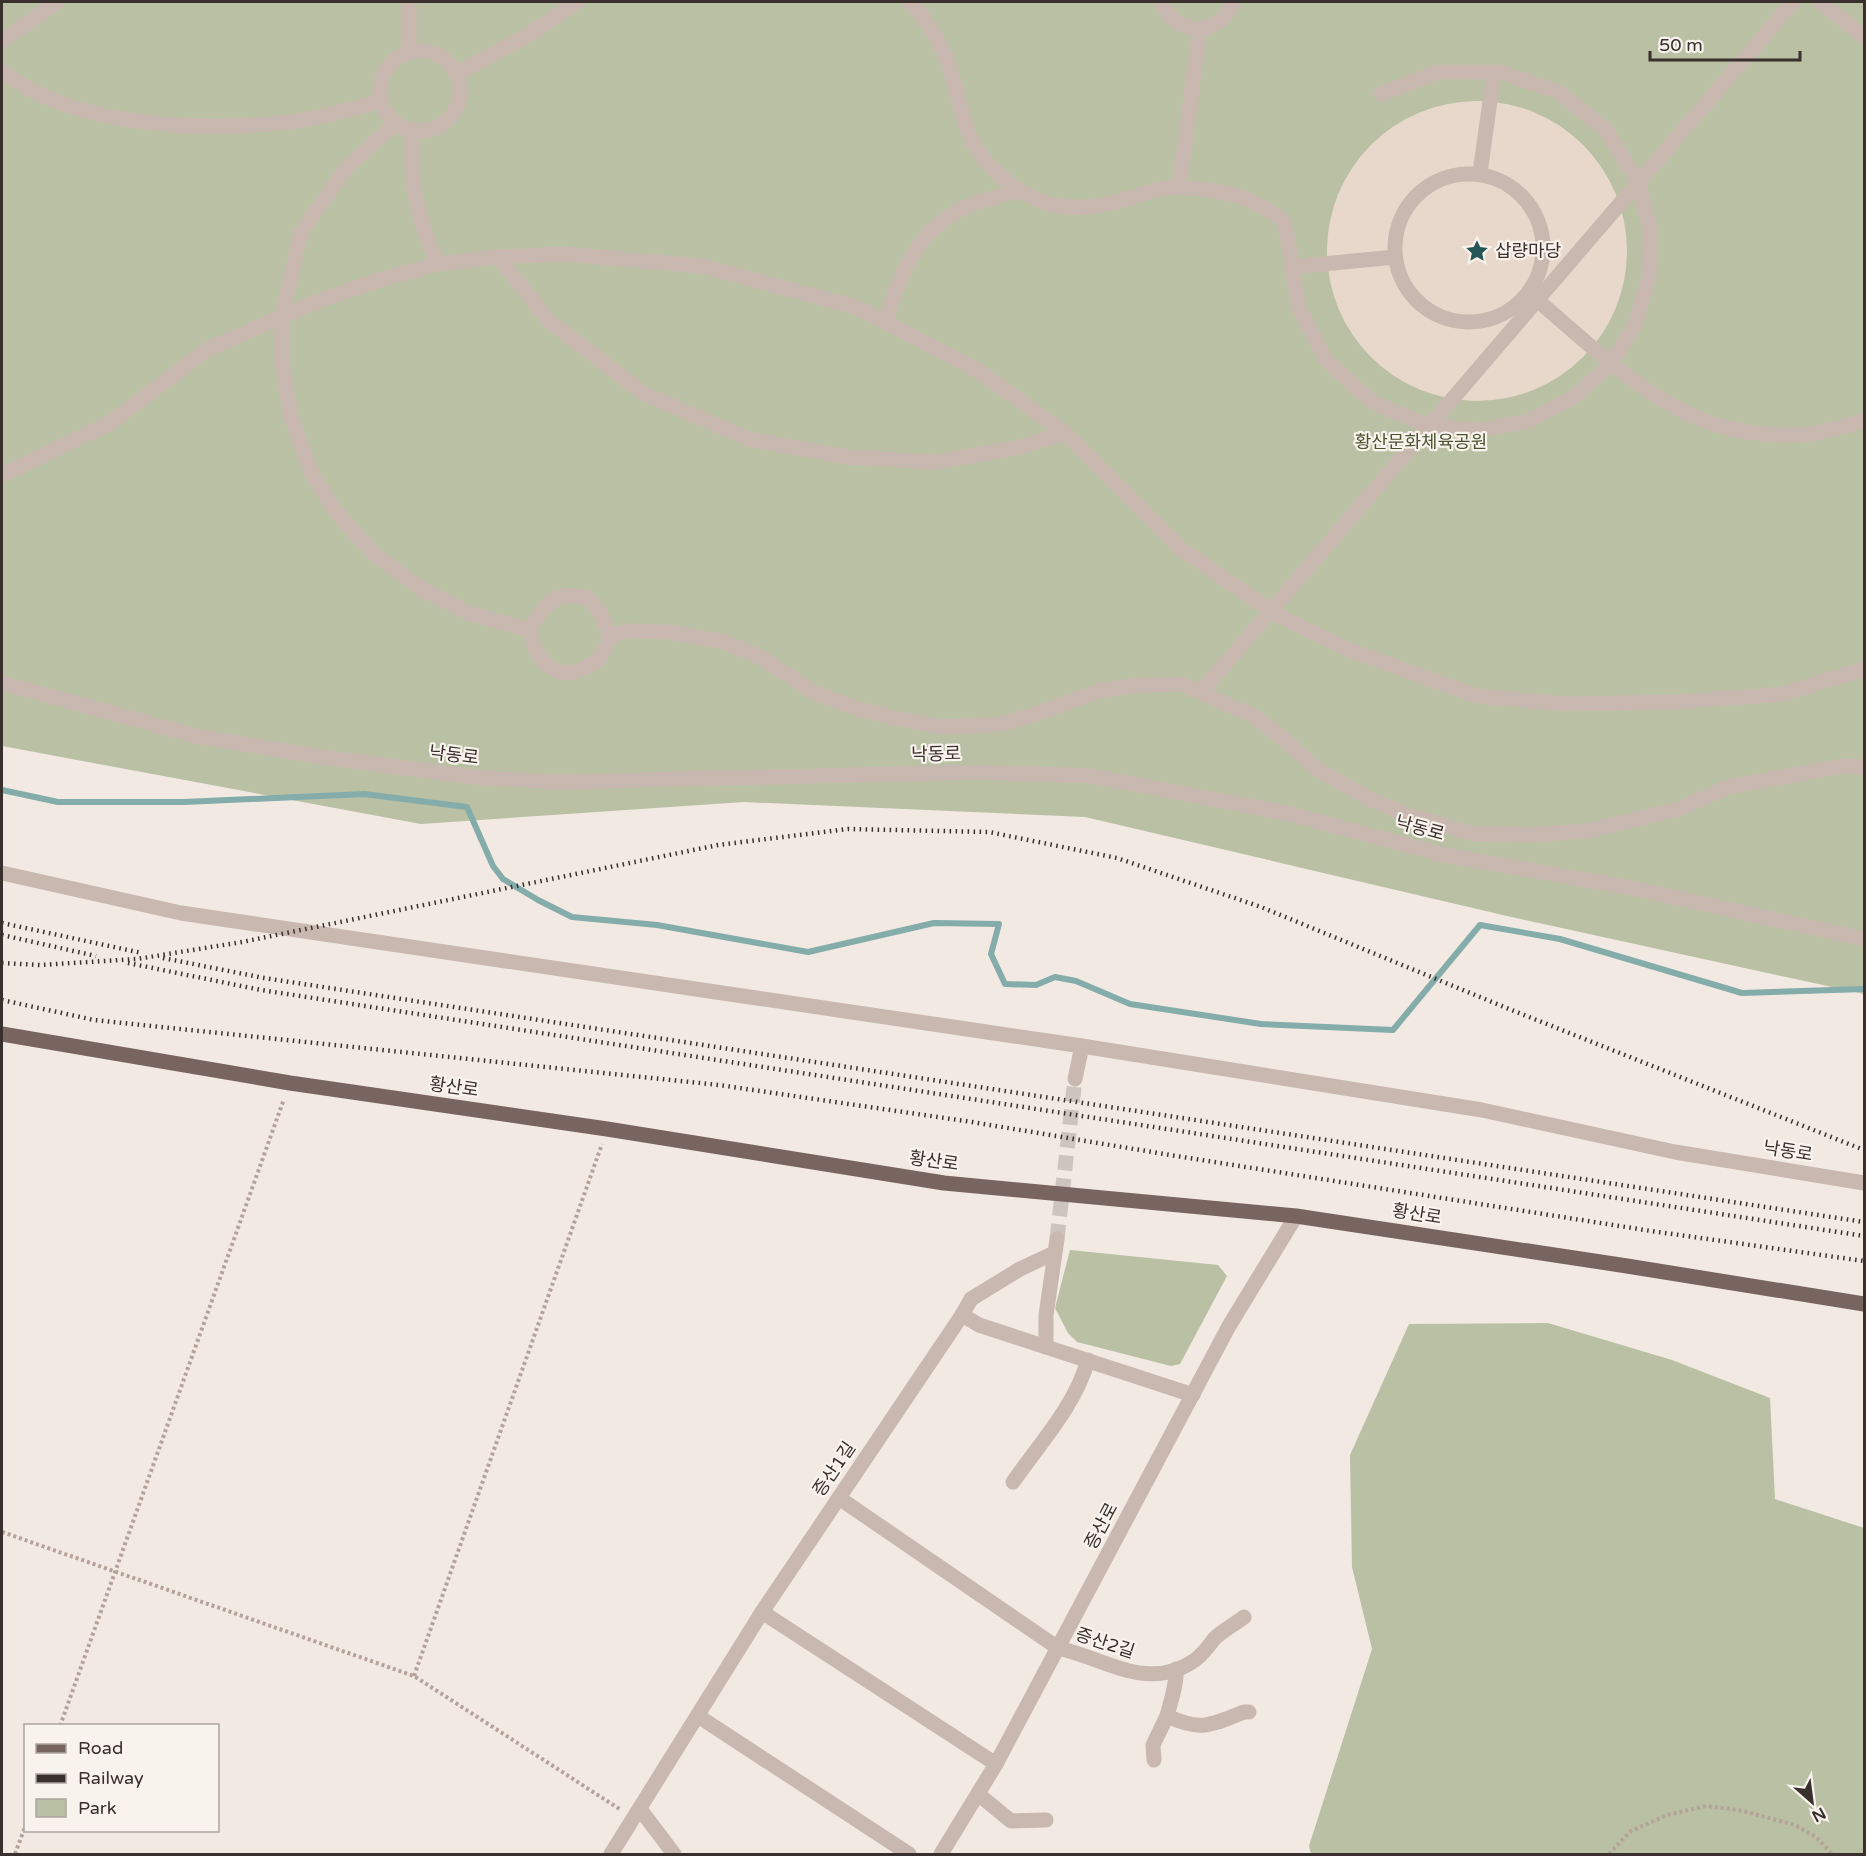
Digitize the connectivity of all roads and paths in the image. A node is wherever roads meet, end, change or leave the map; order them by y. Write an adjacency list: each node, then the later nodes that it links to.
1 (57, 2): 11 (street)
2 (409, 2): 12 (street)
3 (576, 2): 15 (street)
4 (910, 2): 23 (street)
5 (1162, 2): 9 (street)
6 (1233, 2): 9 (street)
7 (1793, 2): 21 (street)
8 (1820, 2): 10 (street)
9 (1200, 28): 22 (street)
10 (1864, 37)
11 (2, 41)
12 (409, 52): 15 (street); 17 (street)
13 (2, 71): 17 (street)
14 (1494, 72): 16 (street); 20 (street); 21 (street)
15 (456, 74): 19 (street)
16 (1381, 94)
17 (381, 101): 18 (street)
18 (396, 123): 19 (street); 29 (street)
19 (412, 131): 26 (street)
20 (1480, 173): 25 (street); 25 (street)
21 (1638, 182): 28 (street); 31 (street)
22 (1179, 188): 23 (street); 27 (street)
23 (1019, 191): 30 (street)
24 (498, 257): 26 (street); 30 (street); 34 (street)
25 (1395, 257): 27 (street)
26 (438, 264): 29 (street)
27 (1292, 267): 33 (street)
28 (1538, 300): 31 (street); 33 (street)
29 (282, 316): 35 (street); 37 (street)
30 (886, 322): 34 (street)
31 (1612, 363): 32 (street); 33 (street)
32 (1864, 420)
33 (1428, 426): 36 (street)
34 (1065, 433): 36 (street)
35 (2, 475)
36 (1271, 611): 39 (street); 41 (street)
37 (530, 630): 38 (street); 38 (street)
38 (609, 635): 41 (street)
39 (1864, 669)
40 (2, 683): 44 (street, 낙동로)
41 (1201, 692): 42 (street)
42 (1864, 766)
43 (2, 873): 46 (street, 낙동로)
44 (1864, 939)
45 (2, 1034): 48 (main road, 황산로)
46 (1082, 1046): 47 (street); 50 (street, 낙동로)
47 (1075, 1079)
48 (290, 1083): 49 (main road, 황산로); 60 (path)
49 (607, 1129): 51 (main road, 황산로); 65 (path)
50 (1864, 1183)
51 (1296, 1216): 52 (main road, 황산로); 56 (street, 증산로)
52 (1864, 1304)
53 (962, 1315): 54 (street); 54 (street, 증산1길); 58 (street, 증산1길)
54 (1046, 1347): 55 (street)
55 (1088, 1360): 56 (street); 57 (street)
56 (1193, 1395): 63 (street, 증산로)
57 (1012, 1482)
58 (839, 1498): 61 (street, 증산1길); 63 (street, 증산2길)
59 (2, 1532): 60 (path)
60 (114, 1572): 65 (path); 69 (path)
61 (762, 1612): 67 (street, 증산1길); 71 (street)
62 (1244, 1617): 64 (street, 증산2길)
63 (1058, 1648): 64 (street, 증산2길); 71 (street, 증산로)
64 (1176, 1669): 68 (street)
65 (414, 1676): 73 (path)
66 (1249, 1712): 68 (street)
67 (698, 1716): 73 (street, 증산1길); 79 (street)
68 (1167, 1716): 70 (street)
69 (60, 1724)
70 (1154, 1760)
71 (996, 1764): 72 (street, 증산로)
72 (978, 1794): 74 (street); 80 (street, 증산로)
73 (637, 1814): 77 (street, 증산1길); 78 (street)
74 (1046, 1820)
75 (24, 1829): 76 (path)
76 (15, 1854)
77 (611, 1854)
78 (674, 1854)
79 (909, 1854)
80 (941, 1854)
81 (1609, 1854): 82 (path)
82 (1832, 1854)

